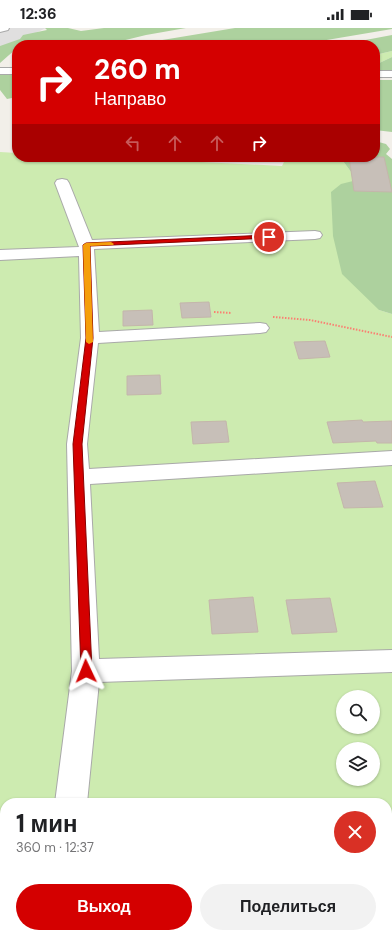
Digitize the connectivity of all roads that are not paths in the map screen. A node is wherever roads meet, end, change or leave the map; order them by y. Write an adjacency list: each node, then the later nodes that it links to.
1 (4, 28): 2 (street)
2 (0, 29)
3 (0, 71): 4 (street)
4 (12, 71)
5 (380, 74): 6 (street)
6 (392, 74)
7 (62, 183): 9 (street)
8 (315, 235): 9 (street)
9 (87, 248): 10 (street); 12 (street)
10 (0, 255)
11 (265, 322): 12 (street)
12 (90, 338): 14 (street)
13 (392, 458): 14 (street)
14 (79, 477): 16 (street)
15 (392, 661): 16 (street)
16 (86, 671): 17 (street)
17 (72, 798)

